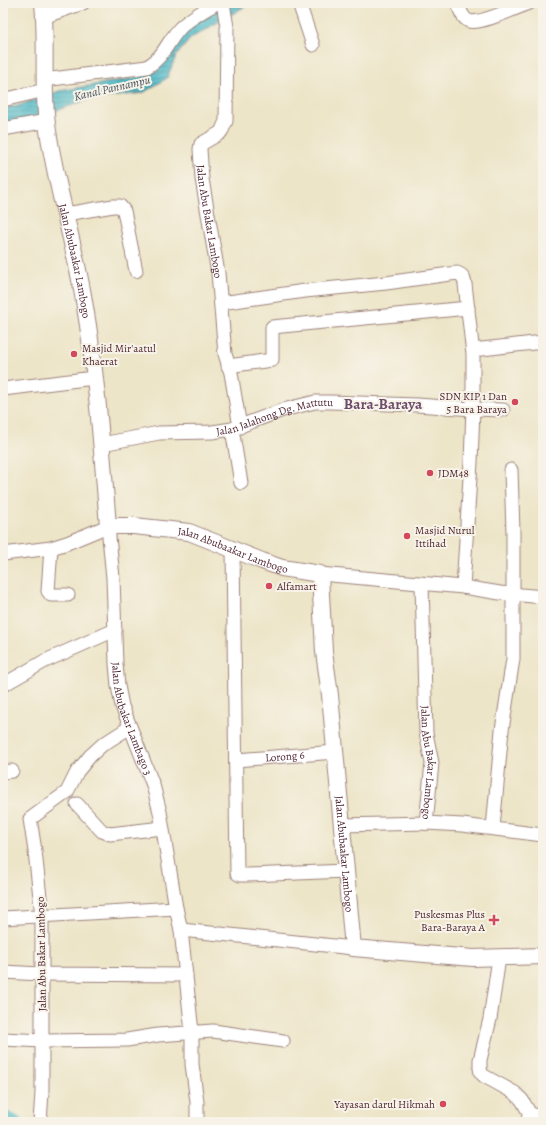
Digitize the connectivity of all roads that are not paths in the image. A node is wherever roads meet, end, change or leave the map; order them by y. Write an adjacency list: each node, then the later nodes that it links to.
1 (84, 3): 6 (street)
2 (221, 3): 8 (street); 14 (street, Jalan Abu Bakar Lambogo)
3 (299, 3): 7 (street)
4 (458, 3): 5 (street)
5 (529, 3)
6 (44, 10): 8 (street, Jalan Abubaakar Lambogo)
7 (313, 45)
8 (45, 88): 9 (street); 10 (street, Jalan Abubaakar Lambogo)
9 (3, 100)
10 (46, 118): 11 (street); 12 (street, Jalan Abubaakar Lambogo)
11 (3, 129)
12 (66, 214): 13 (street); 19 (street, Jalan Abubaakar Lambogo)
13 (136, 271)
14 (221, 303): 15 (street); 18 (street, Jalan Abu Bakar Lambogo)
15 (468, 308): 17 (street); 18 (street)
16 (543, 342): 17 (street)
17 (473, 350): 21 (street)
18 (228, 366): 23 (street, Jalan Abu Bakar Lambogo)
19 (94, 378): 20 (street); 24 (street, Jalan Abubaakar Lambogo)
20 (3, 389)
21 (473, 409): 22 (street, Jalan Jalahong Dg. Mattutu); 23 (street, Jalan Jalahong Dg. Mattutu); 33 (street)
22 (503, 410)
23 (236, 428): 24 (street, Jalan Jalahong Dg. Mattutu); 26 (street, Jalan Abu Bakar Lambogo)
24 (102, 444): 27 (street, Jalan Abubaakar Lambogo)
25 (511, 470): 34 (street)
26 (241, 483)
27 (108, 526): 28 (street); 29 (street, Jalan Abubaakar Lambogo); 37 (street, Jalan Abubakar Lambago 3)
28 (51, 548): 30 (street); 35 (street)
29 (233, 550): 31 (street, Jalan Abubaakar Lambogo); 41 (street)
30 (3, 554)
31 (320, 574): 32 (street); 40 (street, Jalan Abubaakar Lambogo)
32 (422, 584): 33 (street); 43 (street, Jalan Abu Bakar Lambogo)
33 (463, 587): 34 (street)
34 (512, 594): 36 (street); 46 (street)
35 (68, 595)
36 (543, 597)
37 (115, 630): 38 (street); 39 (street, Jalan Abubakar Lambago 3)
38 (3, 685)
39 (130, 727): 45 (street, Jalan Abubakar Lambago 3); 50 (street, Jalan Abu Bakar Lambogo)
40 (335, 752): 41 (street, Lorong 6); 44 (street, Jalan Abubaakar Lambogo)
41 (236, 760): 48 (street)
42 (77, 804): 45 (street)
43 (426, 823): 44 (street); 46 (street, Jalan Abu Bakar Lambogo)
44 (342, 825): 48 (street, Jalan Abubaakar Lambogo)
45 (162, 828): 49 (street, Jalan Abubakar Lambago 3)
46 (493, 828): 47 (street, Jalan Abu Bakar Lambogo)
47 (543, 835)
48 (346, 871): 53 (street, Jalan Abubaakar Lambogo)
49 (176, 908): 50 (street); 52 (street, Jalan Abubakar Lambago 3)
50 (42, 916): 51 (street); 57 (street, Jalan Abu Bakar Lambogo)
51 (3, 918)
52 (180, 930): 53 (street); 58 (street, Jalan Abubakar Lambago 3)
53 (353, 948): 55 (street)
54 (543, 956): 55 (street)
55 (499, 958): 64 (street)
56 (3, 972): 57 (street)
57 (41, 974): 58 (street); 61 (street, Jalan Abu Bakar Lambogo)
58 (186, 975): 59 (street, Jalan Abubakar Lambago 3)
59 (192, 1032): 61 (street); 62 (street); 66 (street, Jalan Abubakar Lambago 3)
60 (3, 1039): 61 (street)
61 (45, 1041): 65 (street, Jalan Abu Bakar Lambogo)
62 (283, 1041)
63 (543, 1117): 64 (street)
64 (528, 1118)
65 (40, 1122)
66 (197, 1122)

